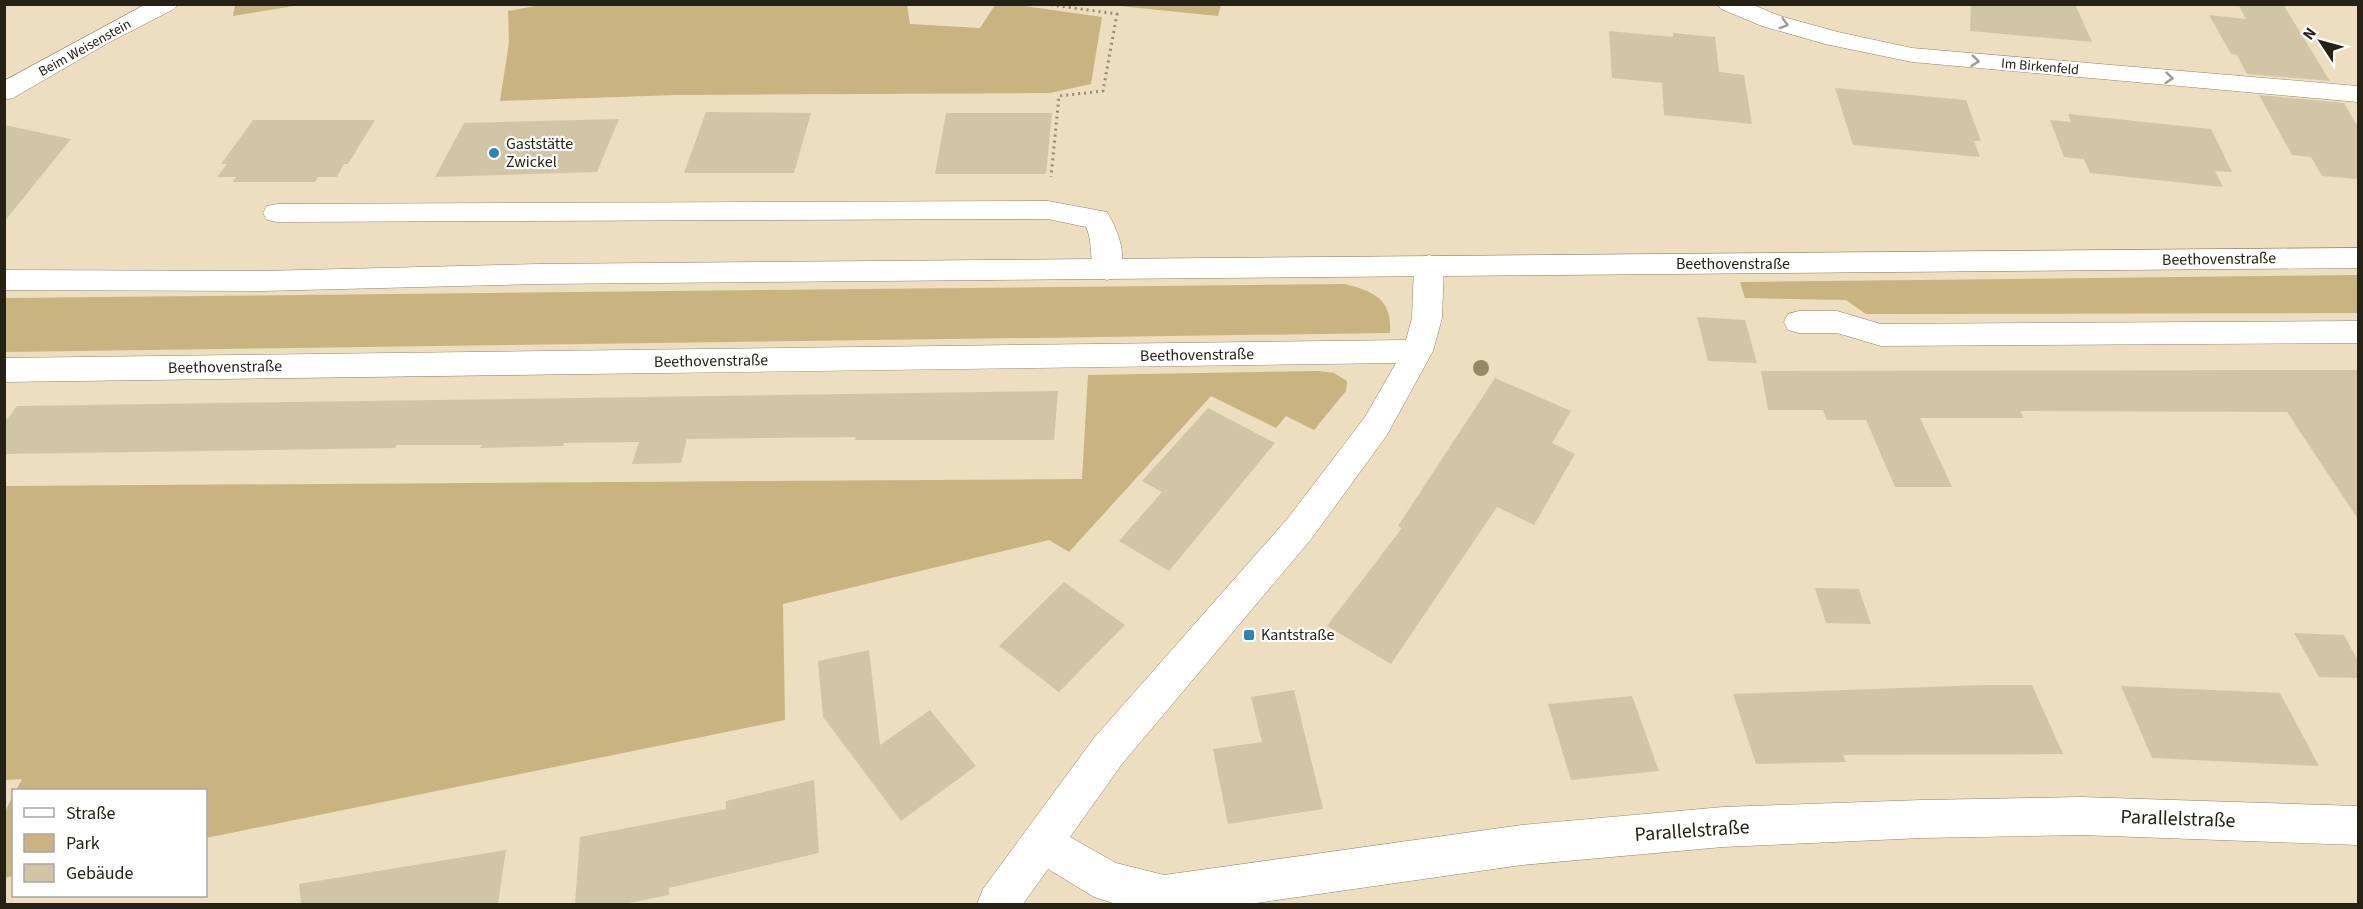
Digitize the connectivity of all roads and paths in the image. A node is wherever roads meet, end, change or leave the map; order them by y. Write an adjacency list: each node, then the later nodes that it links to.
1 (166, 4): 4 (street, Beim Weisenstein)
2 (1045, 4): 6 (path)
3 (1729, 4): 5 (street, Im Birkenfeld, one-way to 5)
4 (4, 92)
5 (2358, 94)
6 (1048, 210): 7 (street); 10 (street)
7 (277, 213)
8 (2358, 258): 9 (street, Beethovenstraße)
9 (1429, 265): 10 (street, Beethovenstraße); 14 (street)
10 (1107, 270): 11 (street, Beethovenstraße)
11 (4, 280)
12 (1799, 322): 13 (street)
13 (2358, 332)
14 (1418, 351): 15 (street, Beethovenstraße); 17 (street)
15 (4, 370)
16 (2358, 826): 17 (street, Parallelstraße)
17 (1042, 843): 18 (street)
18 (998, 904)

